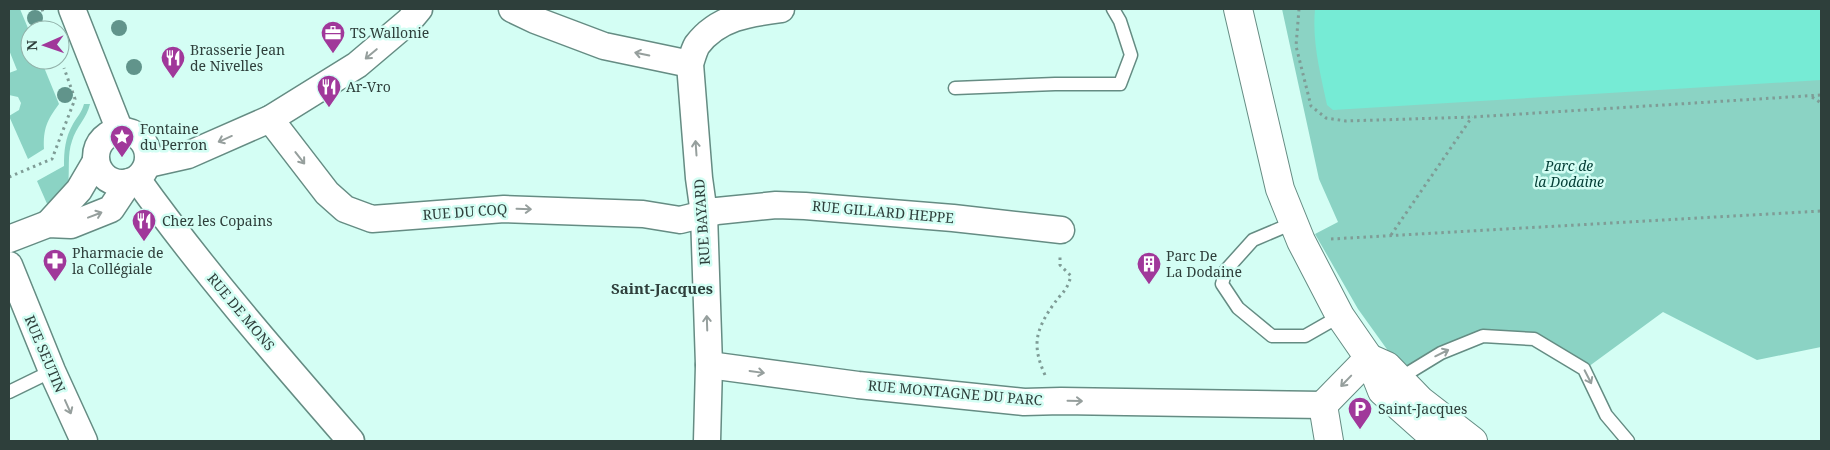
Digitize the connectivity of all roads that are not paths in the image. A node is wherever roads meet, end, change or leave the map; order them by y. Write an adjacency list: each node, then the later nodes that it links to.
1 (72, 9): 11 (street)
2 (419, 9): 10 (street, one-way to 10)
3 (512, 9): 8 (street, one-way to 3)
4 (781, 9): 7 (street)
5 (1113, 9): 9 (lane)
6 (1238, 9): 17 (main road)
7 (714, 18): 8 (street)
8 (690, 64): 14 (street, RUE BAYARD, one-way to 8)
9 (955, 88)
10 (270, 119): 13 (street, one-way to 13); 14 (street, RUE DU COQ, one-way to 14)
11 (120, 131): 12 (street); 13 (street)
12 (96, 161): 13 (street); 15 (street)
13 (138, 175): 15 (street, one-way to 13); 28 (street, RUE DE MONS)
14 (704, 214): 16 (street, RUE GILLARD HEPPE); 22 (street, RUE BAYARD, one-way to 14)
15 (48, 224): 18 (street)
16 (1062, 230)
17 (1297, 232): 20 (main road); 20 (lane)
18 (9, 239)
19 (9, 265): 23 (street, RUE SEUTIN)
20 (1340, 316): 21 (main road)
21 (1369, 358): 24 (main road); 26 (main road, one-way to 26); 31 (main road)
22 (709, 365): 26 (street, RUE MONTAGNE DU PARC, one-way to 26); 29 (street, RUE BAYARD)
23 (52, 371): 25 (lane); 27 (street, RUE SEUTIN, one-way to 27)
24 (1400, 378): 32 (main road); 33 (lane, one-way to 33)
25 (9, 392)
26 (1323, 405): 30 (main road)
27 (84, 441)
28 (351, 441)
29 (708, 441)
30 (1329, 441)
31 (1438, 441)
32 (1473, 441)
33 (1628, 441)

